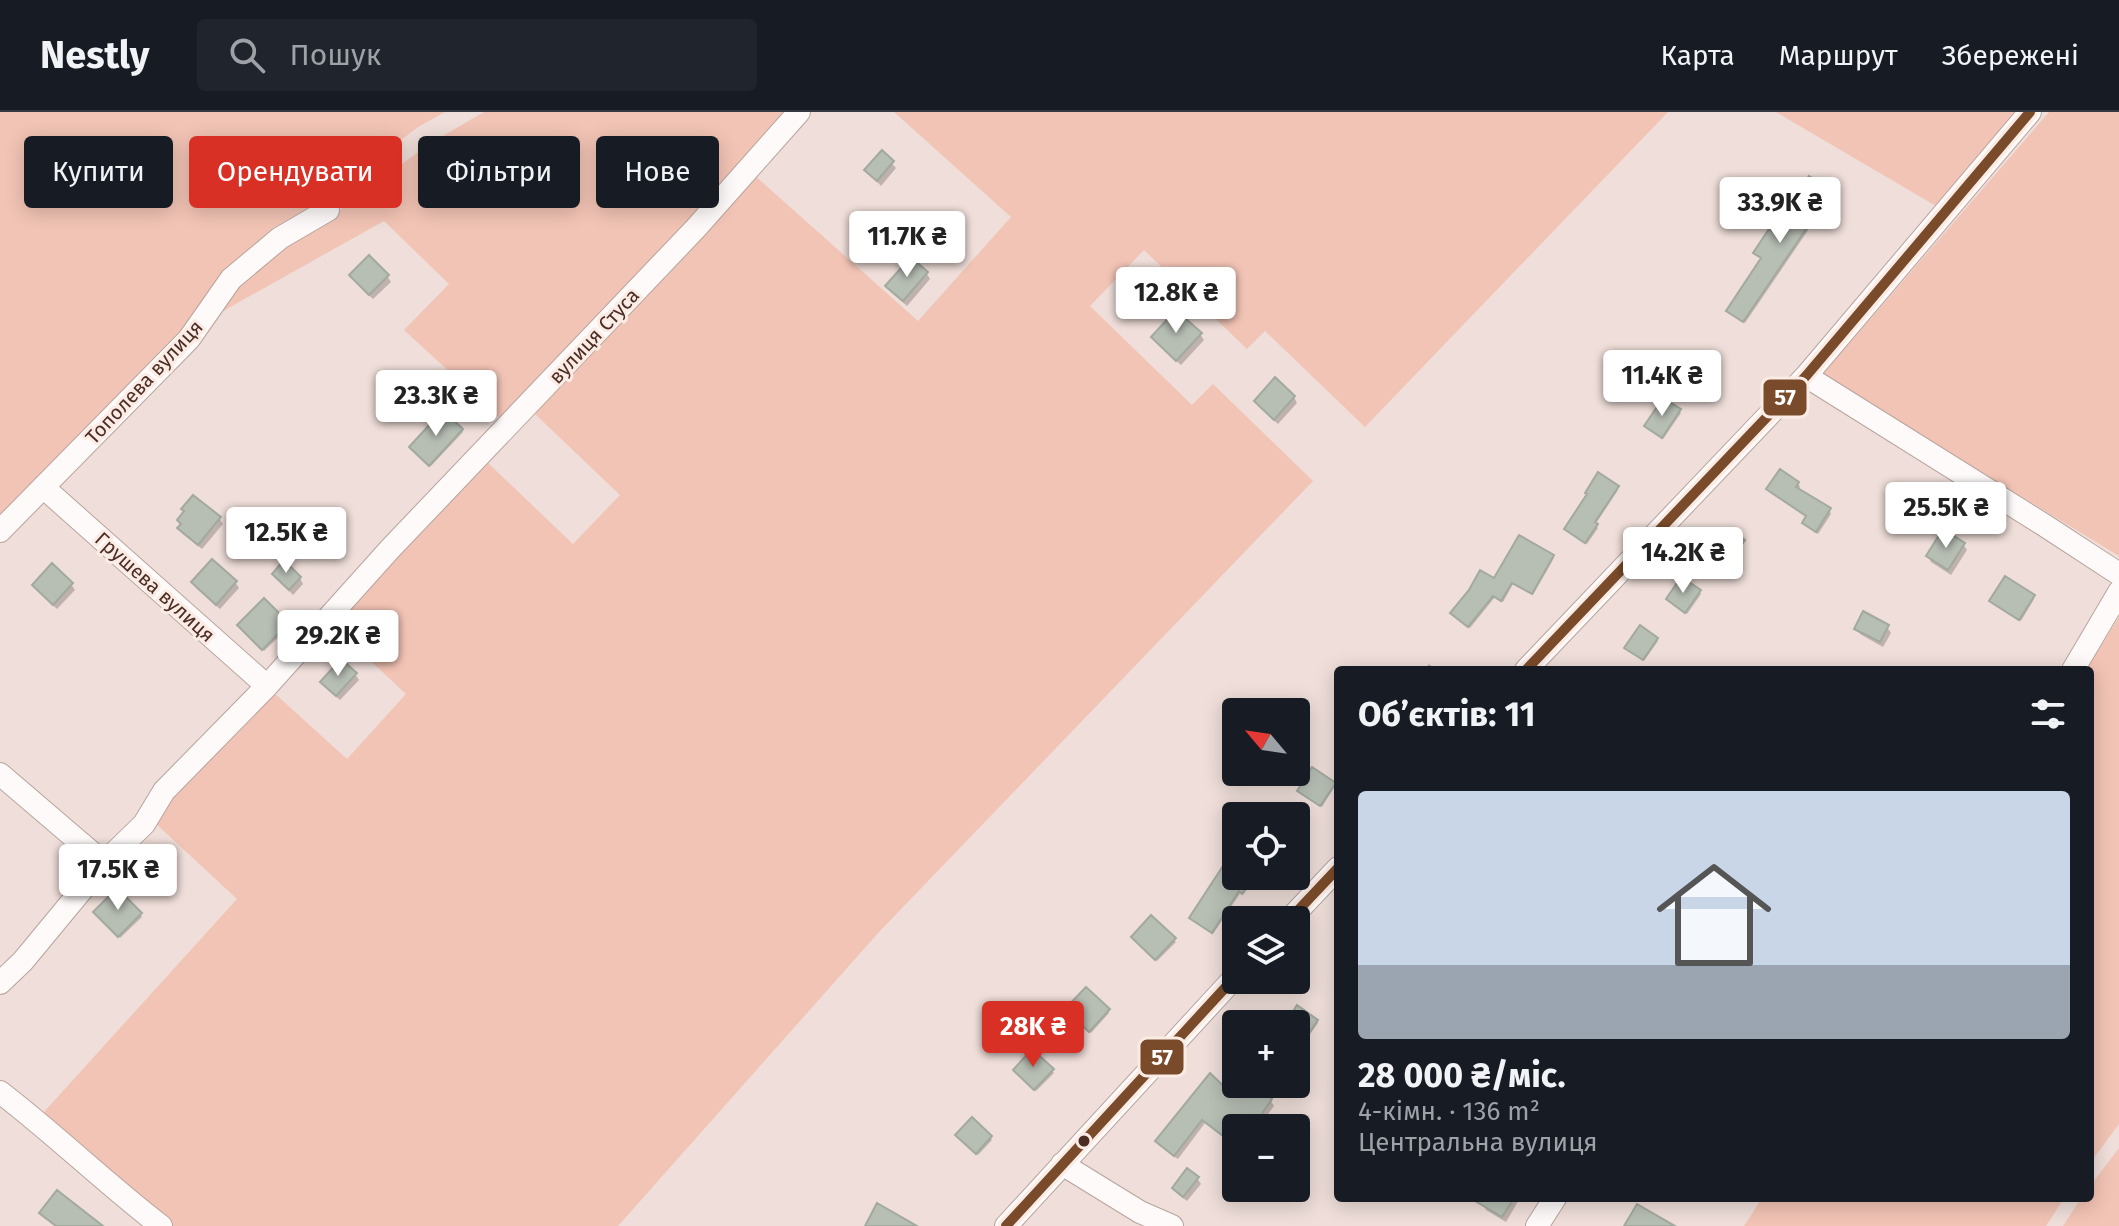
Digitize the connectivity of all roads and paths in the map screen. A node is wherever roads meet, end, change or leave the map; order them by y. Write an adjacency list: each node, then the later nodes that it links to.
1 (799, 112): 11 (street, вулиця Стуса)
2 (2030, 112): 4 (street)
3 (328, 210): 5 (street, Тополева вулиця)
4 (1815, 382): 7 (street); 9 (street)
5 (43, 487): 6 (street, Тополева вулиця); 11 (street, Грушева вулиця)
6 (0, 531)
7 (2119, 574)
8 (2119, 592): 10 (street)
9 (1530, 666)
10 (2075, 666)
11 (267, 686): 13 (street, вулиця Стуса)
12 (0, 774): 13 (street)
13 (104, 863): 16 (street, вулиця Стуса)
14 (1334, 872): 15 (street)
15 (1302, 906)
16 (0, 983)
17 (1222, 991): 19 (street)
18 (0, 1092): 21 (street)
19 (1062, 1164): 22 (street); 23 (street)
20 (1552, 1202): 24 (street)
21 (161, 1226)
22 (1006, 1226)
23 (1172, 1226)
24 (1537, 1226)

